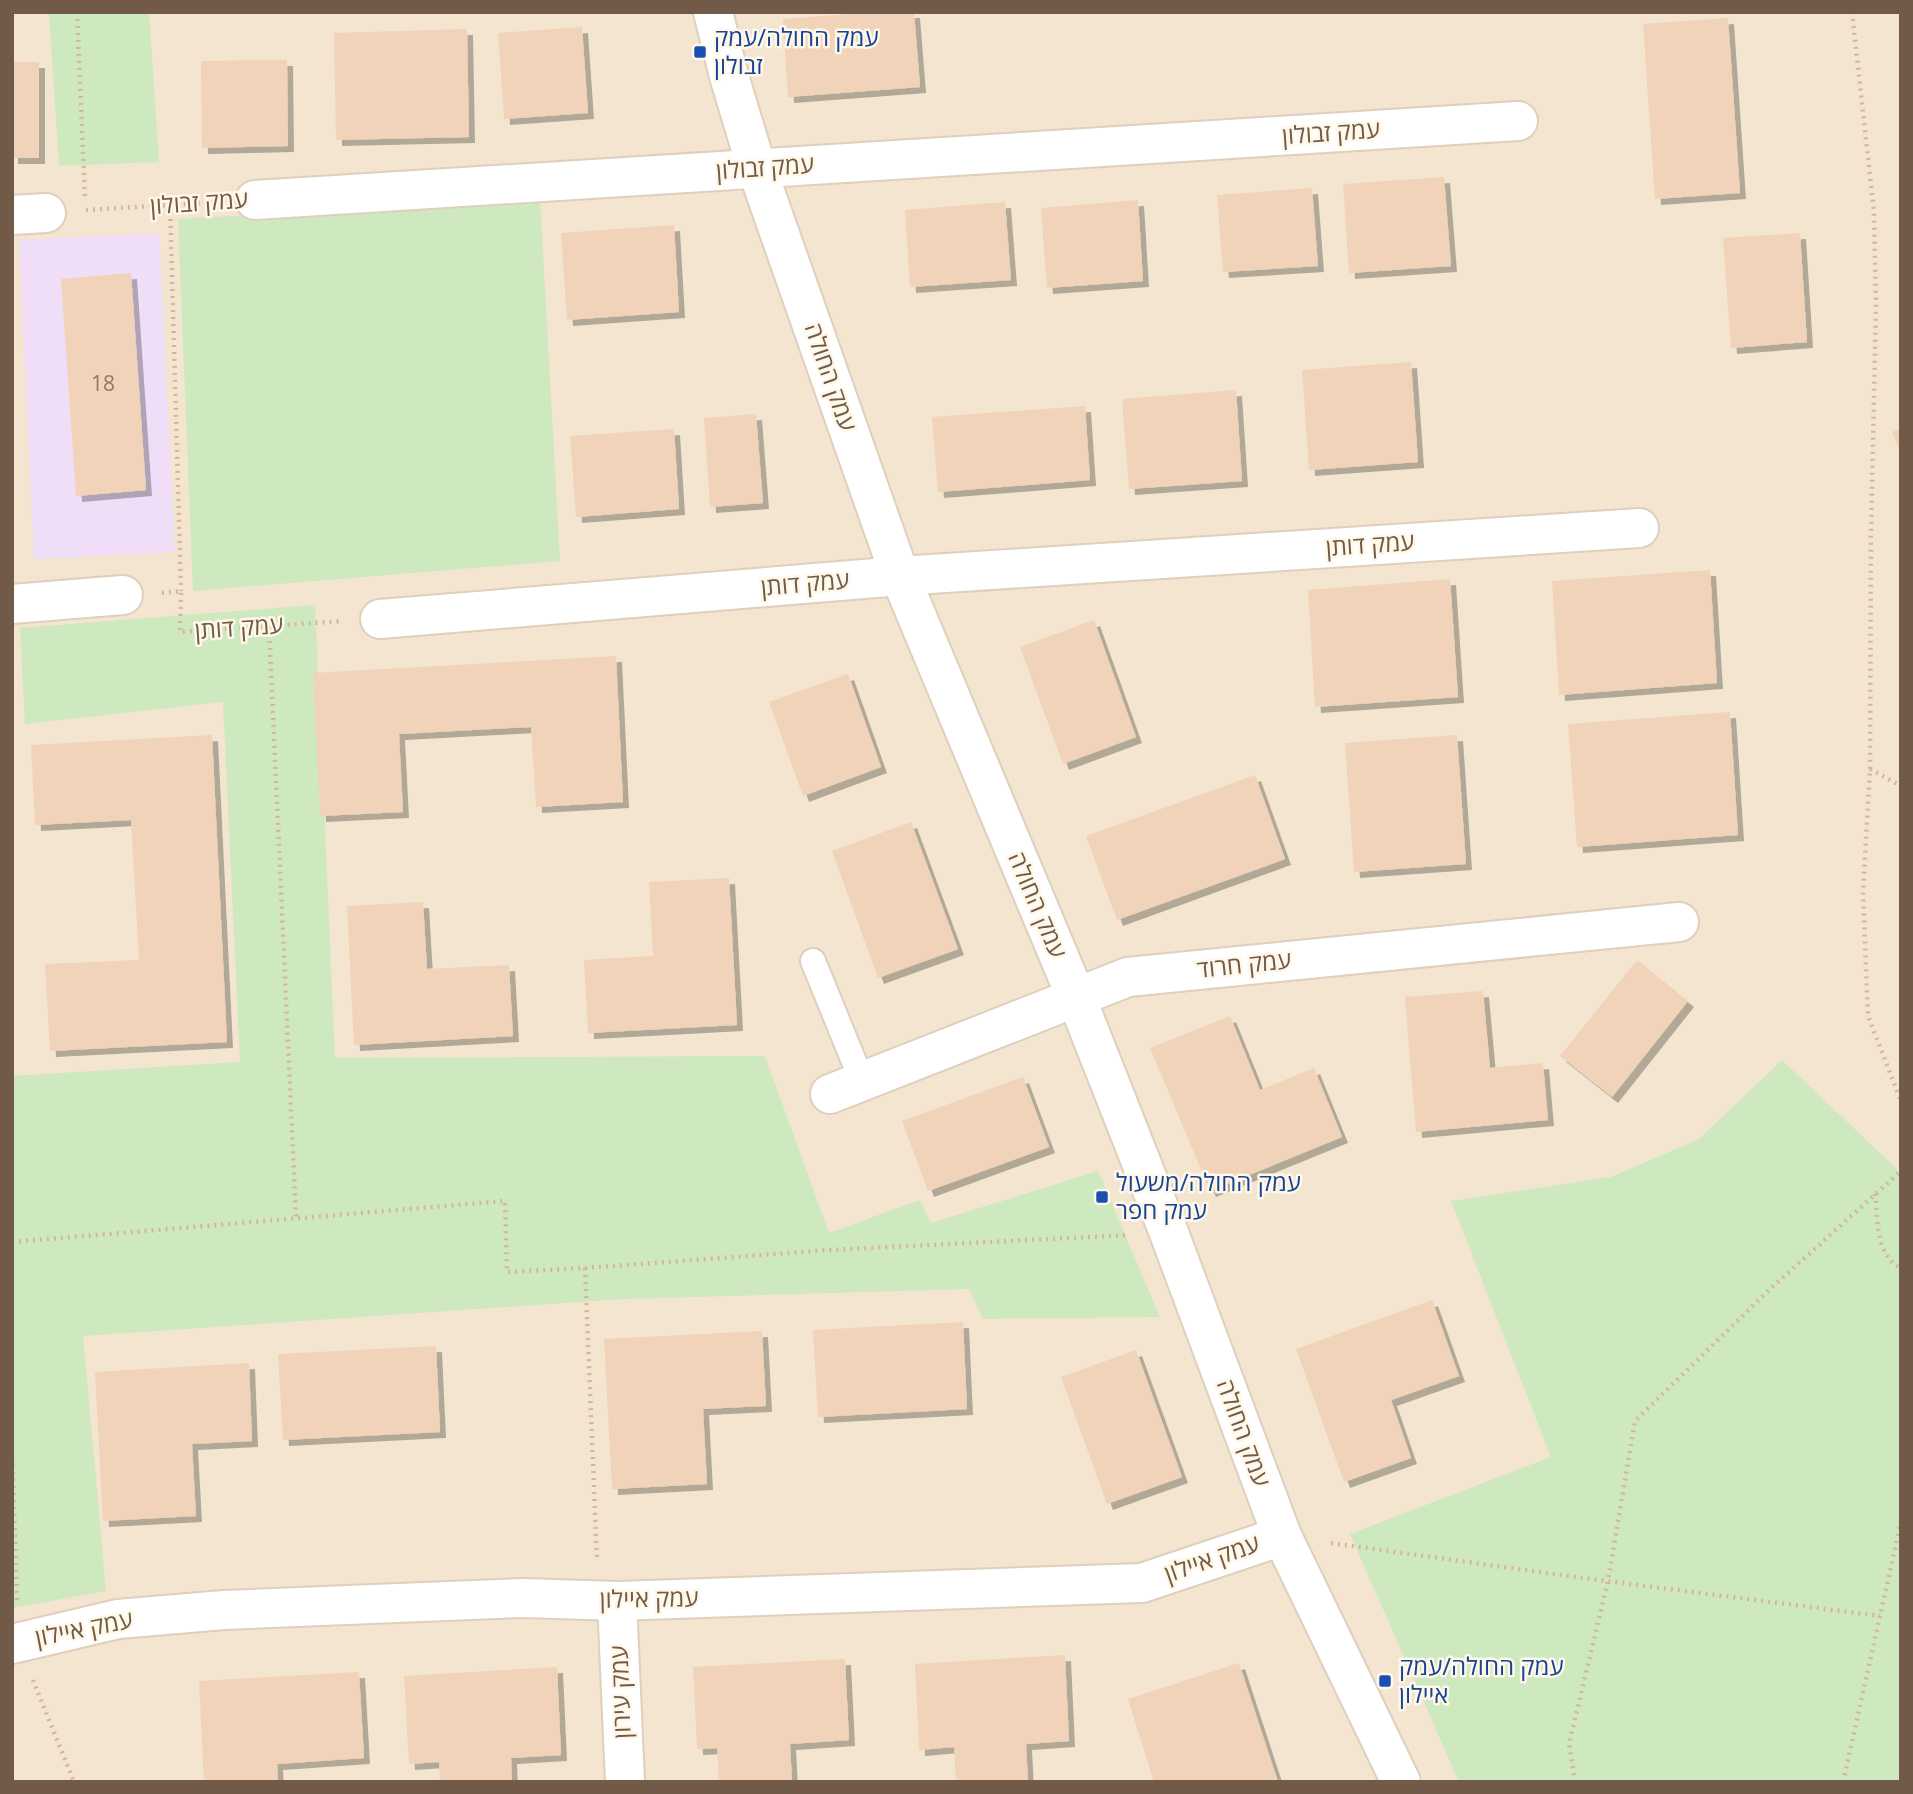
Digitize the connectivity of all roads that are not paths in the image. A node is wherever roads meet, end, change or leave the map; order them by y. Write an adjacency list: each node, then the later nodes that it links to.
1 (713, 12): 3 (street, עמק החולה)
2 (1518, 121): 3 (street, עמק זבולון)
3 (757, 169): 4 (street, עמק זבולון); 6 (street, עמק החולה)
4 (255, 200)
5 (1639, 528): 6 (street, עמק דותן)
6 (900, 576): 9 (street, עמק דותן); 12 (street, עמק החולה)
7 (123, 595): 8 (street)
8 (12, 604)
9 (380, 619)
10 (1679, 922): 12 (street, עמק חרוד)
11 (814, 961): 13 (lane)
12 (1076, 997): 13 (street, עמק חרוד); 14 (street, עמק החולה)
13 (846, 1088)
14 (1282, 1536): 15 (street, עמק איילון); 18 (street, עמק החולה)
15 (608, 1601): 16 (street, עמק איילון); 17 (street, עמק עירון)
16 (12, 1644)
17 (625, 1782)
18 (1401, 1782)

